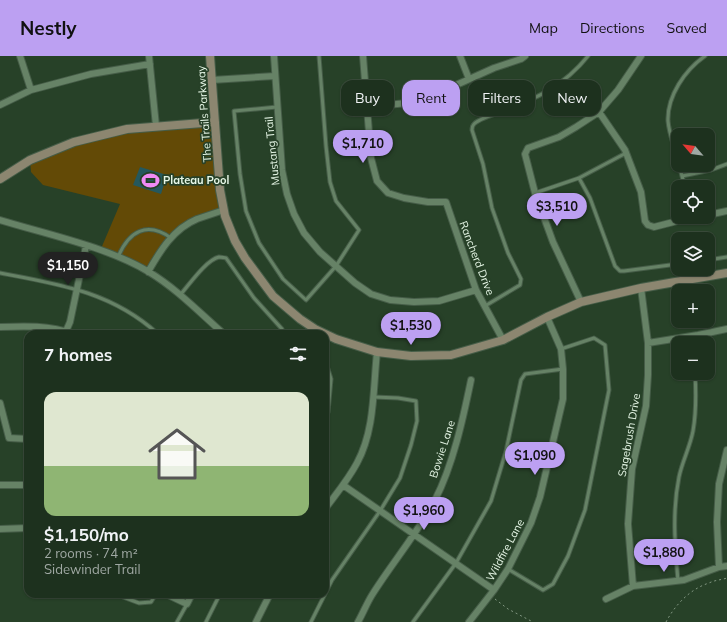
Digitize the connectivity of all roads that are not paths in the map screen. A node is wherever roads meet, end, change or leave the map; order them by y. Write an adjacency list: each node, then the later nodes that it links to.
1 (20, 56): 17 (street)
2 (149, 56): 12 (street)
3 (210, 56): 15 (street, The Trails Parkway)
4 (274, 56): 13 (street, Mustang Trail)
5 (319, 56): 47 (lane)
6 (363, 56): 16 (street)
7 (460, 56): 14 (street)
8 (525, 56): 14 (street)
9 (588, 56): 56 (lane)
10 (641, 56): 21 (street)
11 (705, 56): 27 (lane)
12 (150, 64): 17 (street); 26 (street)
13 (275, 76): 15 (street); 20 (street, Mustang Trail)
14 (469, 79): 18 (street)
15 (212, 80): 25 (street, The Trails Parkway)
16 (365, 80)
17 (31, 90): 19 (street)
18 (394, 104)
19 (0, 105)
20 (277, 107): 47 (street, Mustang Trail); 47 (lane)
21 (601, 110)
22 (601, 115): 28 (street)
23 (368, 116): 53 (street, Rancherd Drive)
24 (593, 116): 35 (street)
25 (215, 122): 26 (street); 36 (street, The Trails Parkway)
26 (156, 126): 33 (street)
27 (671, 134)
28 (626, 153): 32 (lane); 40 (street)
29 (727, 164): 31 (lane)
30 (681, 172): 31 (lane)
31 (682, 176): 34 (lane)
32 (579, 178): 35 (lane); 46 (lane)
33 (0, 179)
34 (683, 180)
35 (535, 193): 55 (street)
36 (224, 210): 41 (street); 67 (street, The Trails Parkway)
37 (727, 211): 38 (street)
38 (715, 213)
39 (0, 220): 42 (street)
40 (671, 223)
41 (171, 238): 43 (lane); 48 (street)
42 (86, 246): 43 (street); 52 (street)
43 (118, 257): 48 (street)
44 (727, 257): 45 (lane)
45 (715, 259)
46 (671, 265)
47 (336, 266): 53 (street, Mustang Trail)
48 (148, 272): 54 (street)
49 (0, 273): 52 (lane)
50 (727, 273): 51 (street, The Trails Parkway)
51 (641, 288): 55 (street, The Trails Parkway); 72 (street, Sagebrush Drive)
52 (77, 289): 63 (street); 64 (lane)
53 (476, 290): 56 (street, Rancherd Drive)
54 (180, 295): 65 (street); 66 (lane)
55 (581, 302): 57 (street, The Trails Parkway)
56 (485, 306): 70 (street, Rancherd Drive)
57 (547, 317): 70 (street, The Trails Parkway); 73 (street, Wildfire Lane)
58 (36, 326): 59 (street); 61 (lane); 62 (street)
59 (0, 327)
60 (727, 329): 69 (street)
61 (36, 330)
62 (60, 330)
63 (66, 330)
64 (153, 330)
65 (219, 330)
66 (282, 330)
67 (318, 330)
68 (329, 336): 74 (street, The Trails Parkway)
69 (706, 336)
70 (503, 340): 74 (street, The Trails Parkway)
71 (671, 342): 72 (street)
72 (648, 344): 98 (street, Sagebrush Drive)
73 (561, 349): 75 (street, Wildfire Lane); 95 (lane)
74 (377, 352): 79 (street)
75 (563, 369): 92 (lane); 95 (street, Wildfire Lane)
76 (329, 373): 80 (lane)
77 (471, 380): 91 (street, Bowie Lane)
78 (696, 380): 96 (lane)
79 (373, 397): 86 (street); 88 (lane)
80 (329, 401)
81 (0, 403): 82 (street)
82 (24, 439)
83 (727, 450): 94 (street)
84 (0, 485): 85 (street)
85 (24, 485)
86 (343, 485): 87 (street); 88 (street)
87 (329, 504)
88 (380, 511): 91 (street); 97 (lane)
89 (24, 528): 90 (street)
90 (0, 529)
91 (414, 535): 92 (street); 113 (street, Bowie Lane)
92 (456, 563): 99 (street); 114 (lane)
93 (727, 566): 94 (street)
94 (719, 567): 96 (street)
95 (508, 569): 99 (street, Wildfire Lane)
96 (678, 581): 98 (street)
97 (329, 586)
98 (634, 586): 107 (street)
99 (494, 590): 115 (street, Wildfire Lane)
100 (126, 598): 101 (lane)
101 (154, 598)
102 (174, 598): 108 (street)
103 (190, 598): 108 (street)
104 (218, 598): 110 (lane)
105 (268, 598): 111 (street)
106 (323, 598): 112 (lane)
107 (606, 599)
108 (187, 604): 109 (lane)
109 (177, 622)
110 (206, 622)
111 (256, 622)
112 (311, 622)
113 (358, 622)
114 (413, 622)
115 (469, 622)

